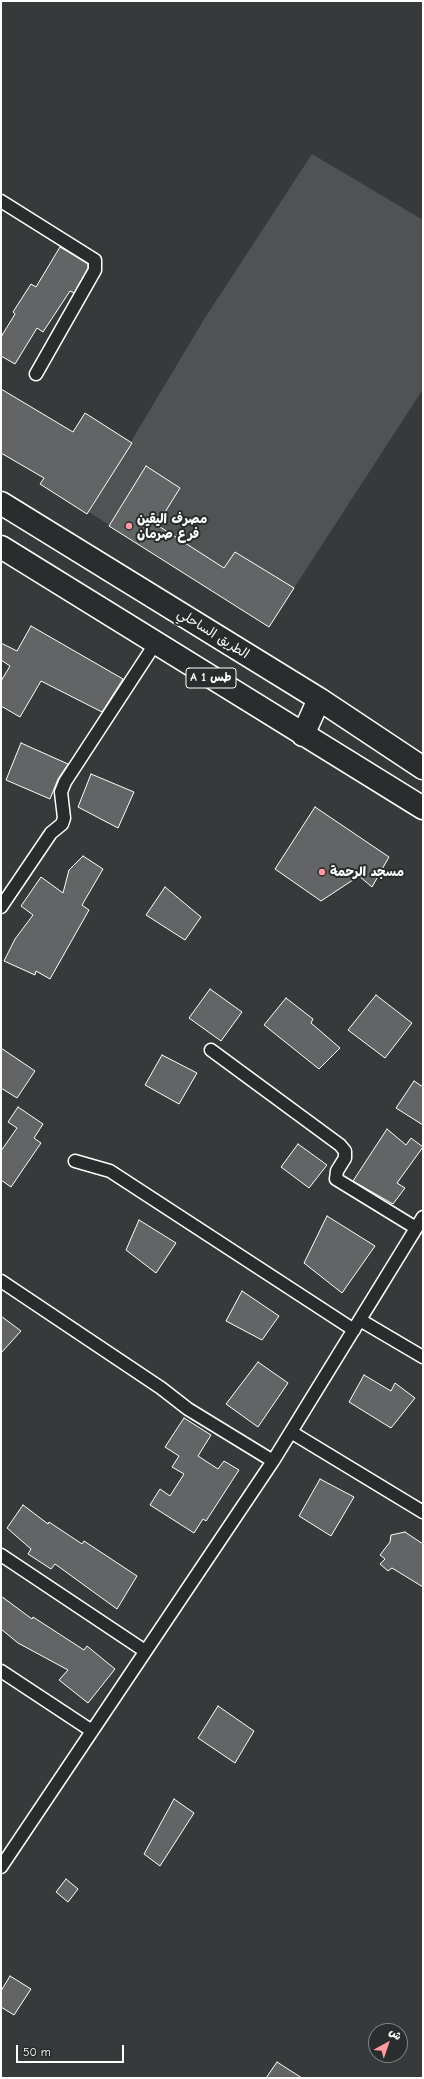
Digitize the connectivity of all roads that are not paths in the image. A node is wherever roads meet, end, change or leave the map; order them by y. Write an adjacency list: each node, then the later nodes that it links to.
1 (1, 201): 2 (street)
2 (36, 374)
3 (1, 502): 6 (highway, الطريق الساحلي / A 1 طس)
4 (1, 547): 5 (highway, A 1 طس)
5 (155, 644): 7 (highway, A 1 طس); 10 (street)
6 (320, 699): 7 (highway); 8 (highway, الطريق الساحلي / A 1 طس)
7 (303, 735): 9 (highway, A 1 طس)
8 (423, 768)
9 (423, 808)
10 (1, 907)
11 (211, 1050): 14 (street)
12 (75, 1161): 16 (street)
13 (423, 1217): 14 (street)
14 (416, 1228): 16 (street)
15 (1, 1281): 19 (street)
16 (357, 1325): 17 (street); 18 (street)
17 (423, 1358)
18 (290, 1432): 19 (street); 20 (street)
19 (273, 1461): 22 (street)
20 (423, 1512)
21 (1, 1555): 22 (street)
22 (145, 1651): 24 (street)
23 (1, 1671): 24 (street)
24 (92, 1731): 25 (street)
25 (1, 1867)

